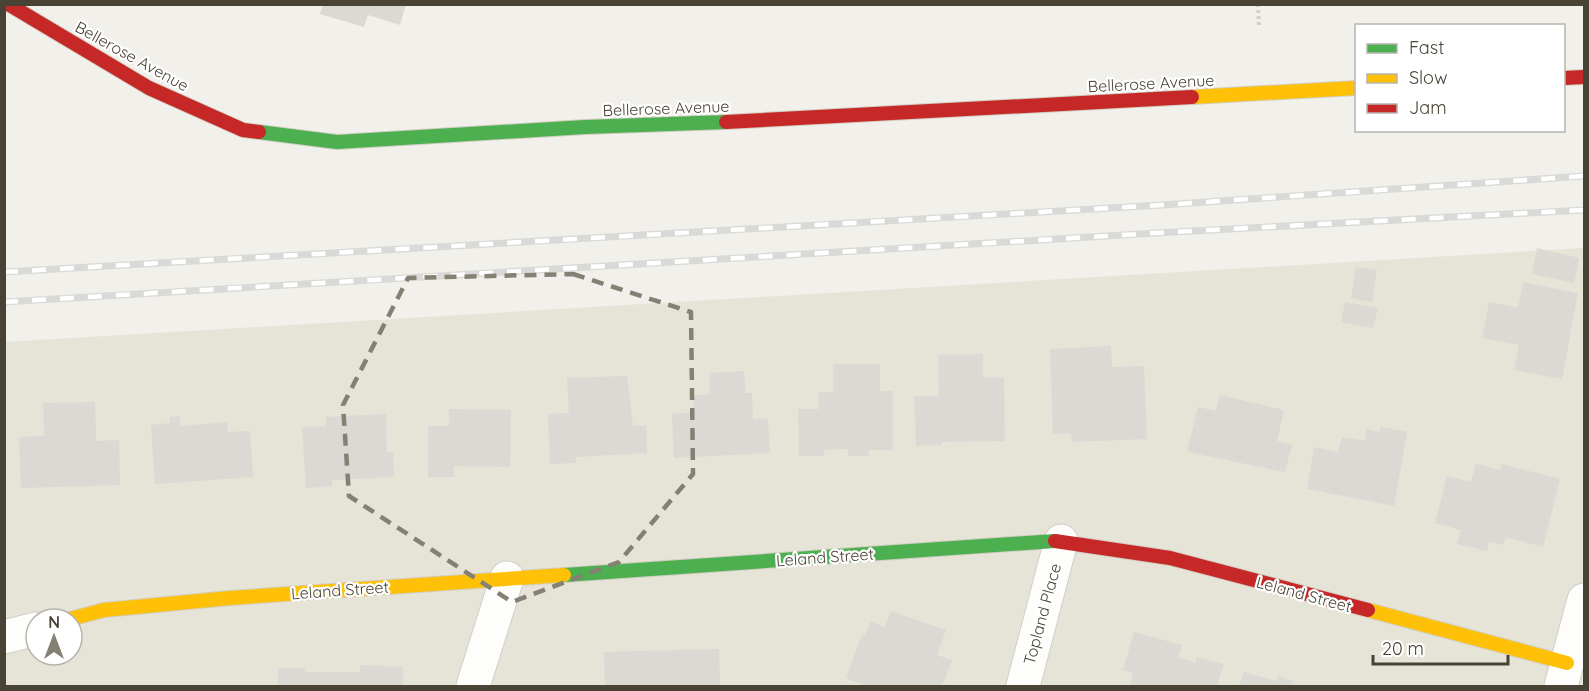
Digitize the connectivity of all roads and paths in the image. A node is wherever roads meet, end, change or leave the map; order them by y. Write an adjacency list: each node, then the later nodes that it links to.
1 (8, 4): 6 (street, Bellerose Avenue)
2 (1258, 4): 3 (path)
3 (1259, 28)
4 (1584, 77): 5 (street)
5 (1565, 78)
6 (1355, 88)
7 (1061, 541): 8 (street, Leland Street); 13 (street, Leland Street); 15 (street, Topland Place)
8 (507, 578): 10 (street, Leland Street); 14 (street)
9 (1584, 600): 13 (street)
10 (84, 615)
11 (24, 631): 12 (street)
12 (4, 637)
13 (1564, 675)
14 (473, 687)
15 (1023, 687)

